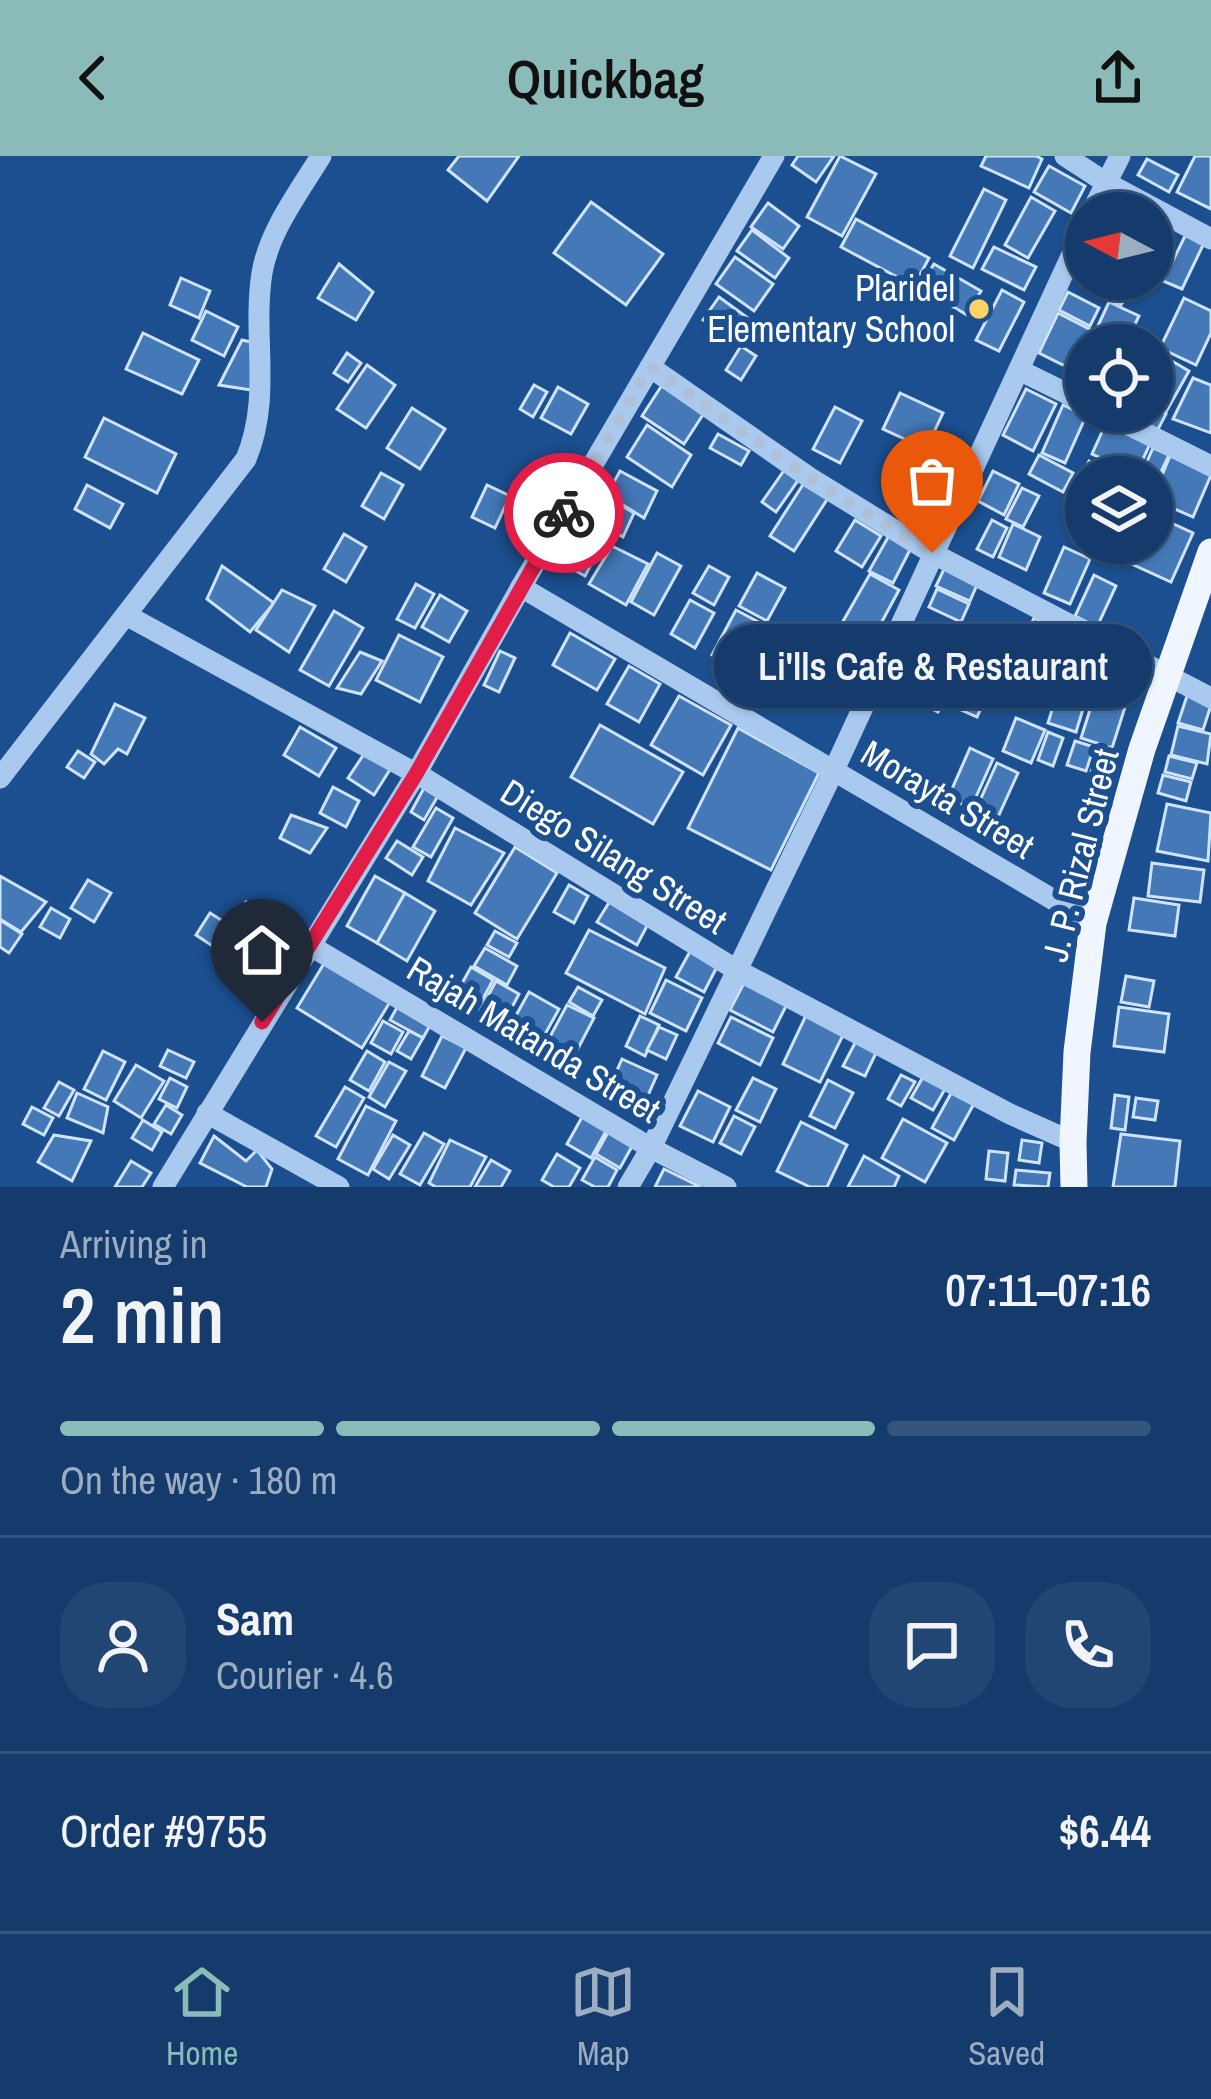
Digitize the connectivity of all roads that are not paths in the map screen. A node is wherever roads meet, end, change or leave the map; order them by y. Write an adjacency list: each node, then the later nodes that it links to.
1 (321, 156): 17 (street)
2 (774, 156): 9 (street)
3 (1065, 156): 5 (street)
4 (1120, 156): 5 (street)
5 (1105, 182): 6 (street); 7 (street)
6 (1100, 192)
7 (1211, 239)
8 (1065, 270): 10 (street)
9 (650, 367): 15 (street); 16 (street)
10 (1019, 370): 11 (street); 15 (street)
11 (1065, 393)
12 (1143, 432): 13 (street)
13 (1211, 466)
14 (1211, 552): 18 (main road, J. P. Rizal Street)
15 (932, 553): 18 (street); 20 (street)
16 (521, 587): 20 (street, Morayta Street); 21 (street)
17 (126, 615): 21 (street, Diego Silang Street); 22 (street)
18 (1166, 677): 19 (street); 23 (main road, J. P. Rizal Street)
19 (1211, 698)
20 (834, 770): 23 (street, Morayta Street); 25 (street)
21 (416, 774): 24 (street); 25 (street, Diego Silang Street)
22 (0, 778)
23 (1093, 923): 27 (main road, J. P. Rizal Street)
24 (309, 945): 26 (street); 28 (street, Rajah Matanda Street)
25 (735, 970): 27 (street, Diego Silang Street); 28 (street)
26 (207, 1113): 29 (street); 30 (street)
27 (1073, 1142): 33 (main road, J. P. Rizal Street)
28 (651, 1148): 31 (street); 32 (street, Rajah Matanda Street)
29 (163, 1187)
30 (339, 1187)
31 (628, 1187)
32 (726, 1187)
33 (1074, 1187)

